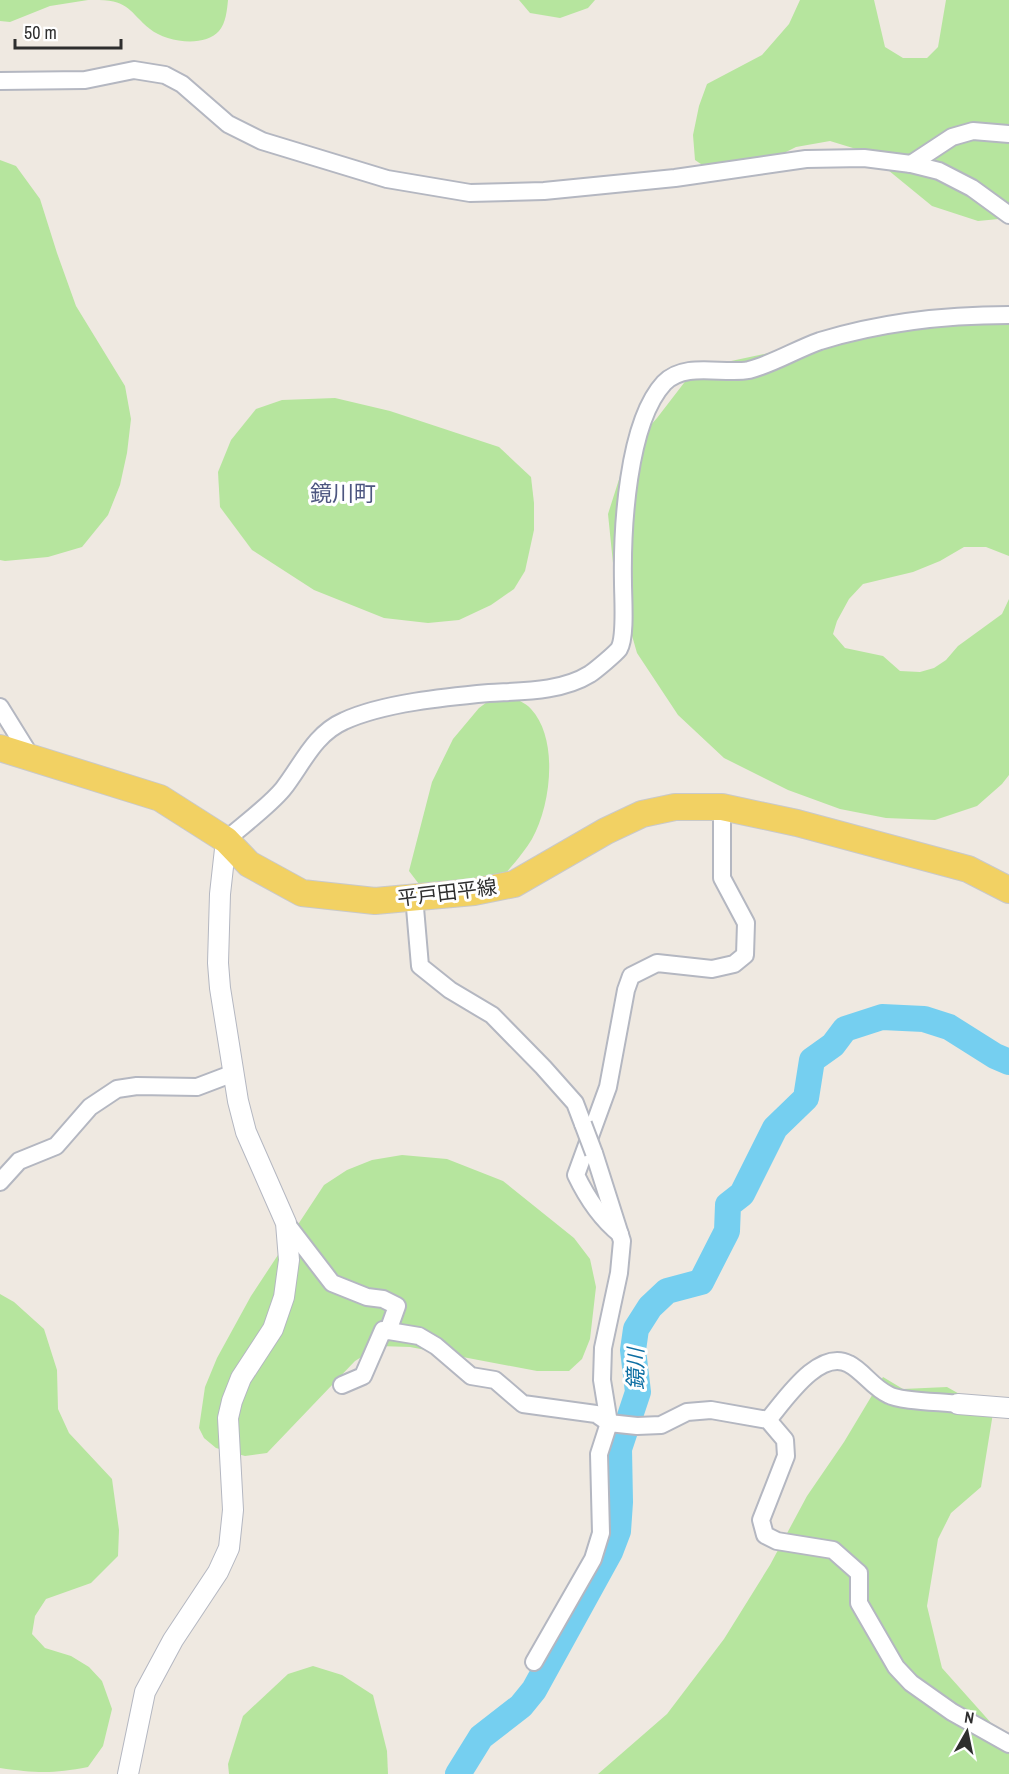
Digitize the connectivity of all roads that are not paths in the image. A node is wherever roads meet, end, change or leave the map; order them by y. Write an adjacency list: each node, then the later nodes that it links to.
1 (0, 81): 3 (street)
2 (1009, 134): 3 (street)
3 (911, 164): 4 (street)
4 (1009, 215)
5 (1009, 315): 10 (street)
6 (0, 707): 8 (street)
7 (0, 748): 8 (main road, 平戸田平線)
8 (31, 757): 10 (main road, 平戸田平線)
9 (722, 807): 11 (main road, 平戸田平線); 12 (main road, 平戸田平線); 16 (street)
10 (225, 840): 12 (main road, 平戸田平線); 13 (street)
11 (1009, 890)
12 (414, 896): 16 (street, bridge)
13 (234, 1074): 14 (street); 15 (street)
14 (0, 1182)
15 (286, 1223): 17 (street); 25 (street)
16 (620, 1234): 22 (street)
17 (388, 1331): 18 (street); 22 (street)
18 (342, 1385)
19 (957, 1404): 20 (street); 21 (street)
20 (1009, 1408)
21 (768, 1420): 22 (street); 24 (street)
22 (609, 1423): 23 (street)
23 (534, 1662)
24 (1009, 1744)
25 (128, 1774)

